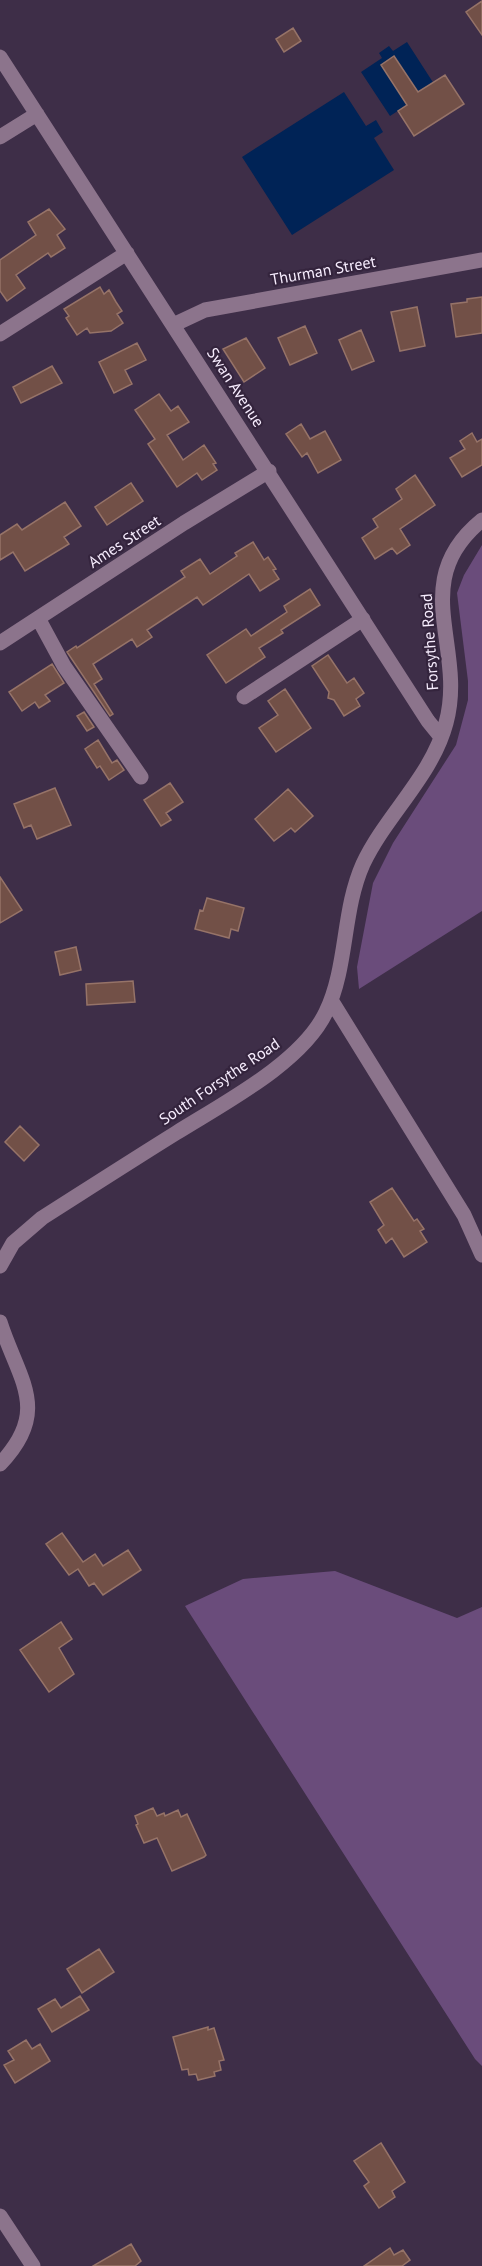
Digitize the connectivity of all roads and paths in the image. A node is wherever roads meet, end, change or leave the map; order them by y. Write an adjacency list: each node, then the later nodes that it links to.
1 (0, 57): 2 (street, Swan Avenue)
2 (37, 114): 3 (street); 4 (street, Swan Avenue)
3 (0, 137)
4 (127, 253): 6 (street, Swan Avenue); 7 (street)
5 (482, 260): 6 (street, Thurman Street)
6 (173, 325): 8 (street, Swan Avenue)
7 (0, 334)
8 (269, 471): 10 (street, Ames Street); 11 (street, Swan Avenue)
9 (482, 520): 14 (street, Forsythe Road)
10 (38, 618): 12 (street, Ames Street); 15 (street)
11 (363, 619): 13 (street); 14 (street, Swan Avenue)
12 (0, 643)
13 (244, 697)
14 (441, 737): 16 (street, South Forsythe Road)
15 (141, 777)
16 (331, 999): 17 (street); 18 (street, South Forsythe Road)
17 (482, 1254)
18 (0, 1266)
19 (0, 1322): 20 (street)
20 (0, 1464)
21 (0, 2216): 22 (street)
22 (33, 2266)

